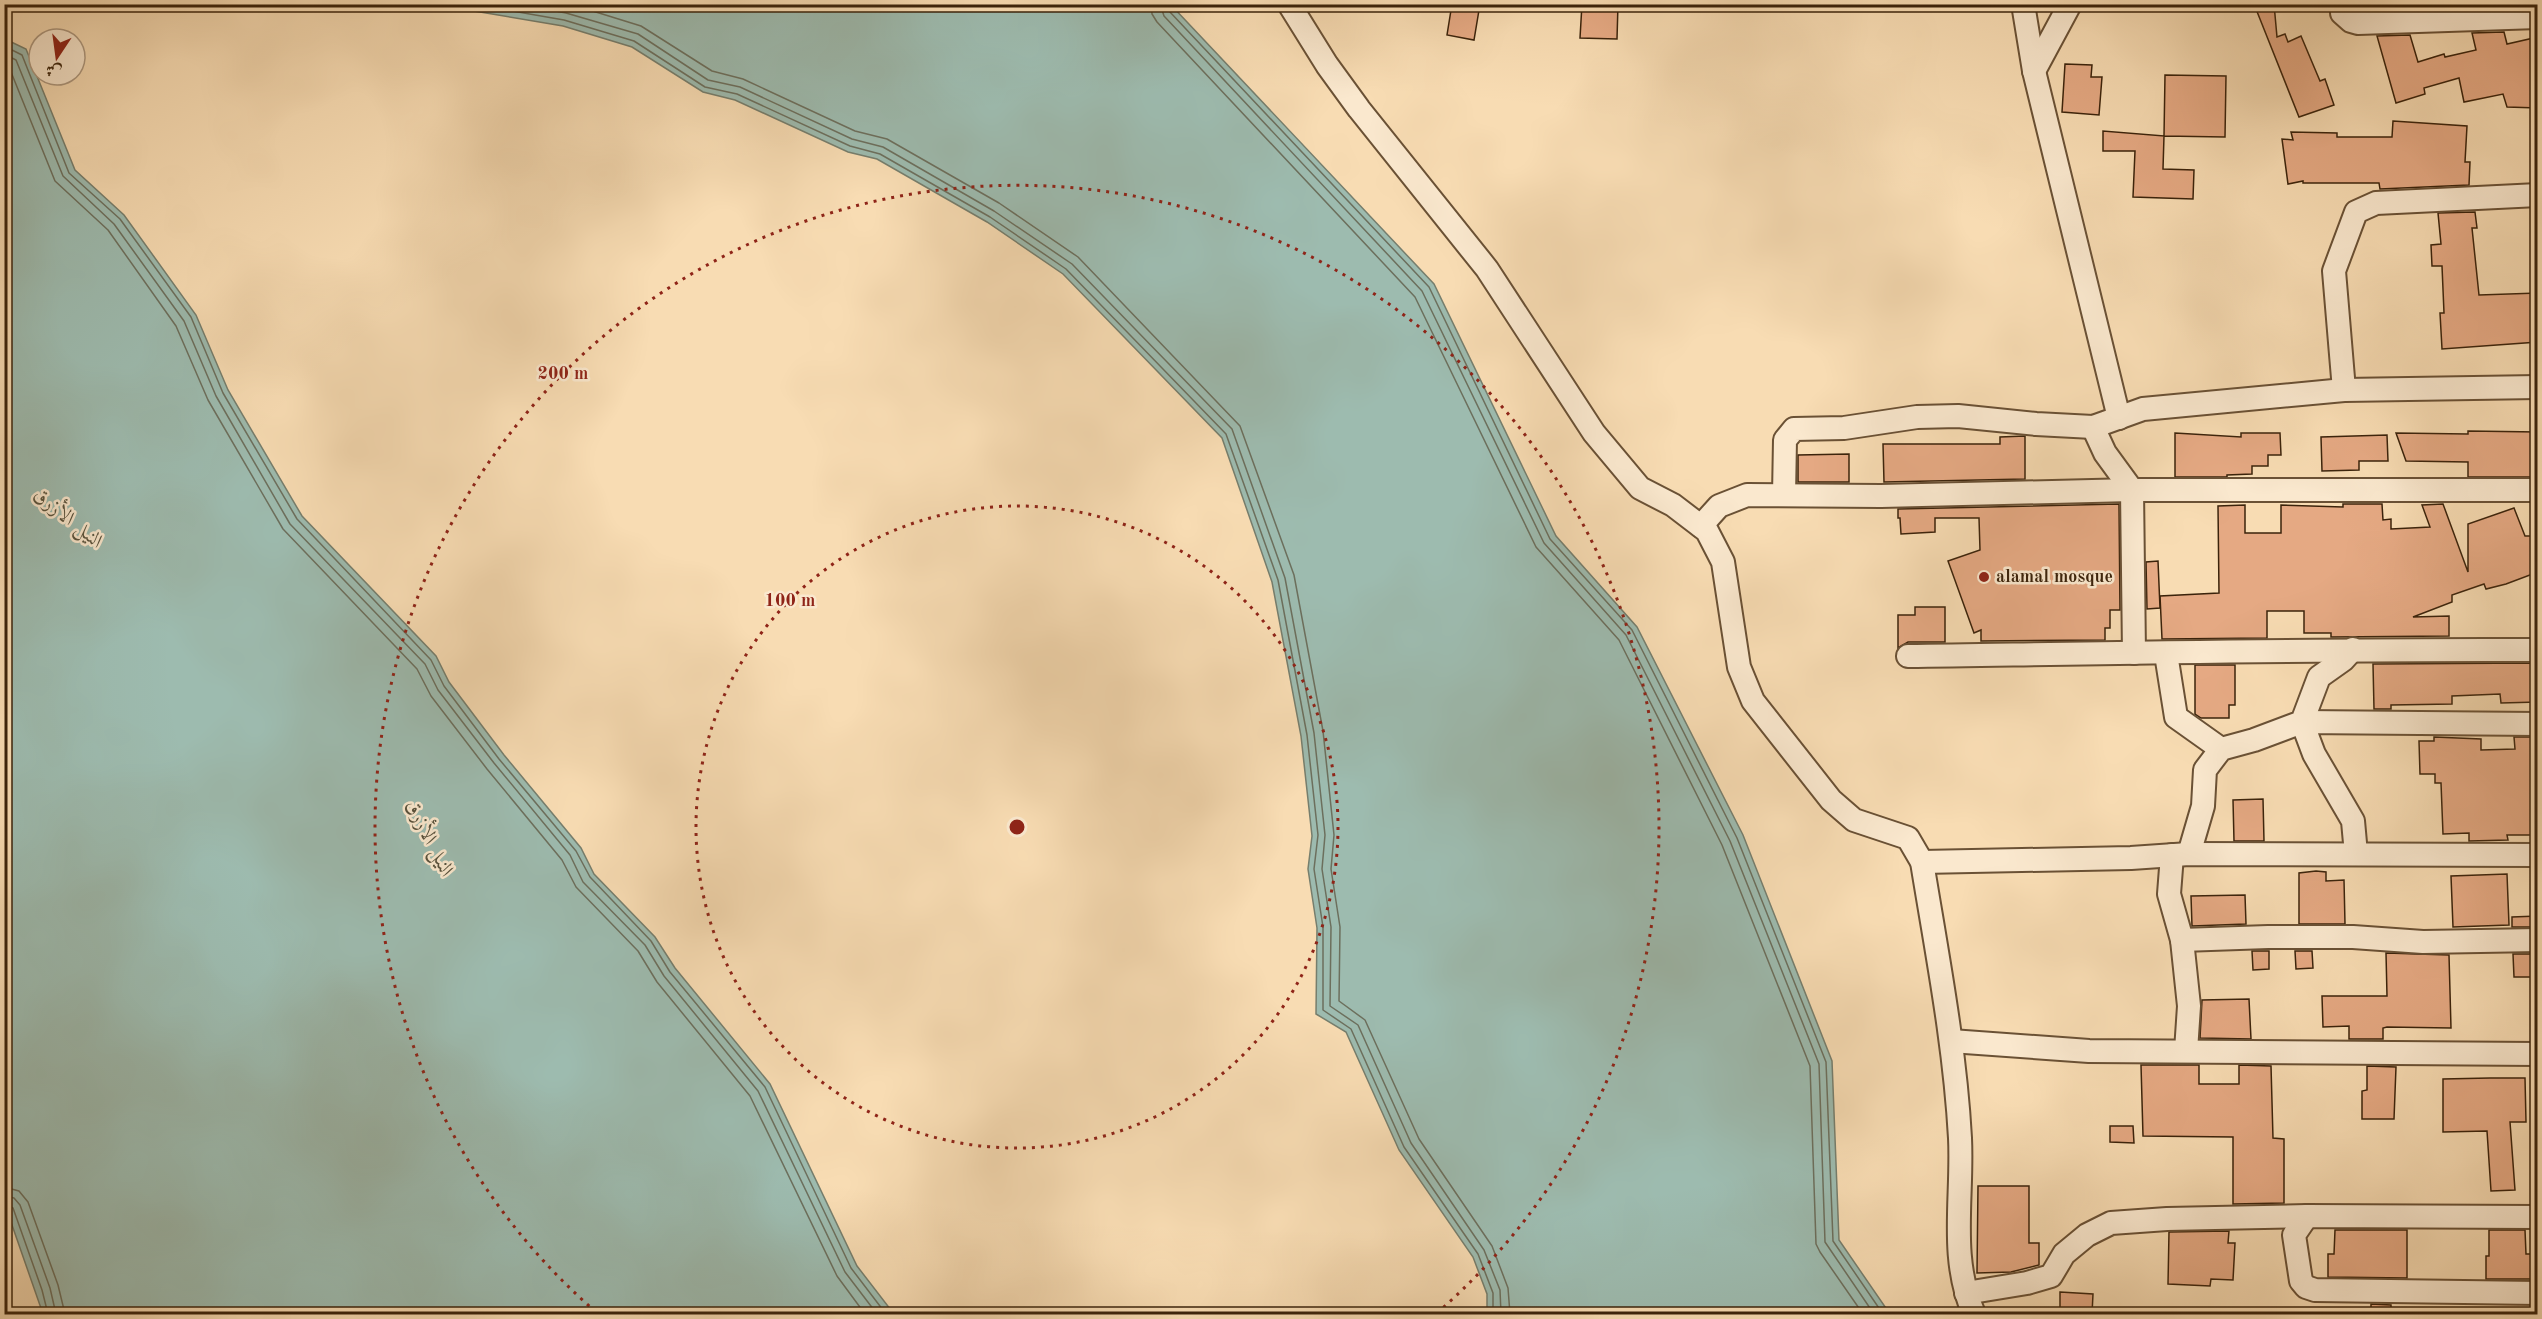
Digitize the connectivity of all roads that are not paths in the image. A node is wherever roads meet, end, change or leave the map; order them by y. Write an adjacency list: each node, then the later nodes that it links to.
1 (1289, 4): 15 (street)
2 (2023, 4): 6 (street)
3 (2070, 4): 6 (street)
4 (2342, 4): 5 (street)
5 (2538, 17)
6 (2034, 71): 10 (street)
7 (2538, 195): 9 (street)
8 (2538, 387): 9 (street)
9 (2344, 390): 10 (street)
10 (2119, 417): 11 (street)
11 (2094, 427): 12 (street); 14 (street)
12 (2132, 490): 13 (street); 14 (street); 18 (street)
13 (2538, 490)
14 (1784, 495): 15 (street)
15 (1701, 526): 27 (street)
16 (2353, 649): 17 (street); 19 (street); 21 (street)
17 (2538, 650)
18 (2134, 653): 19 (street); 20 (street)
19 (2166, 654): 23 (street)
20 (1908, 656)
21 (2302, 722): 22 (street); 23 (street); 24 (street)
22 (2538, 724)
23 (2221, 749): 25 (street)
24 (2356, 854): 25 (street); 26 (street)
25 (2180, 855): 27 (street); 28 (street)
26 (2538, 855)
27 (1922, 862): 30 (street)
28 (2182, 940): 29 (street); 31 (street)
29 (2538, 940)
30 (1951, 1041): 31 (street); 35 (street)
31 (2186, 1051): 32 (street)
32 (2538, 1054)
33 (2307, 1215): 34 (street); 35 (street); 36 (street)
34 (2538, 1217)
35 (1966, 1293): 37 (street)
36 (2538, 1293)
37 (1974, 1314)

